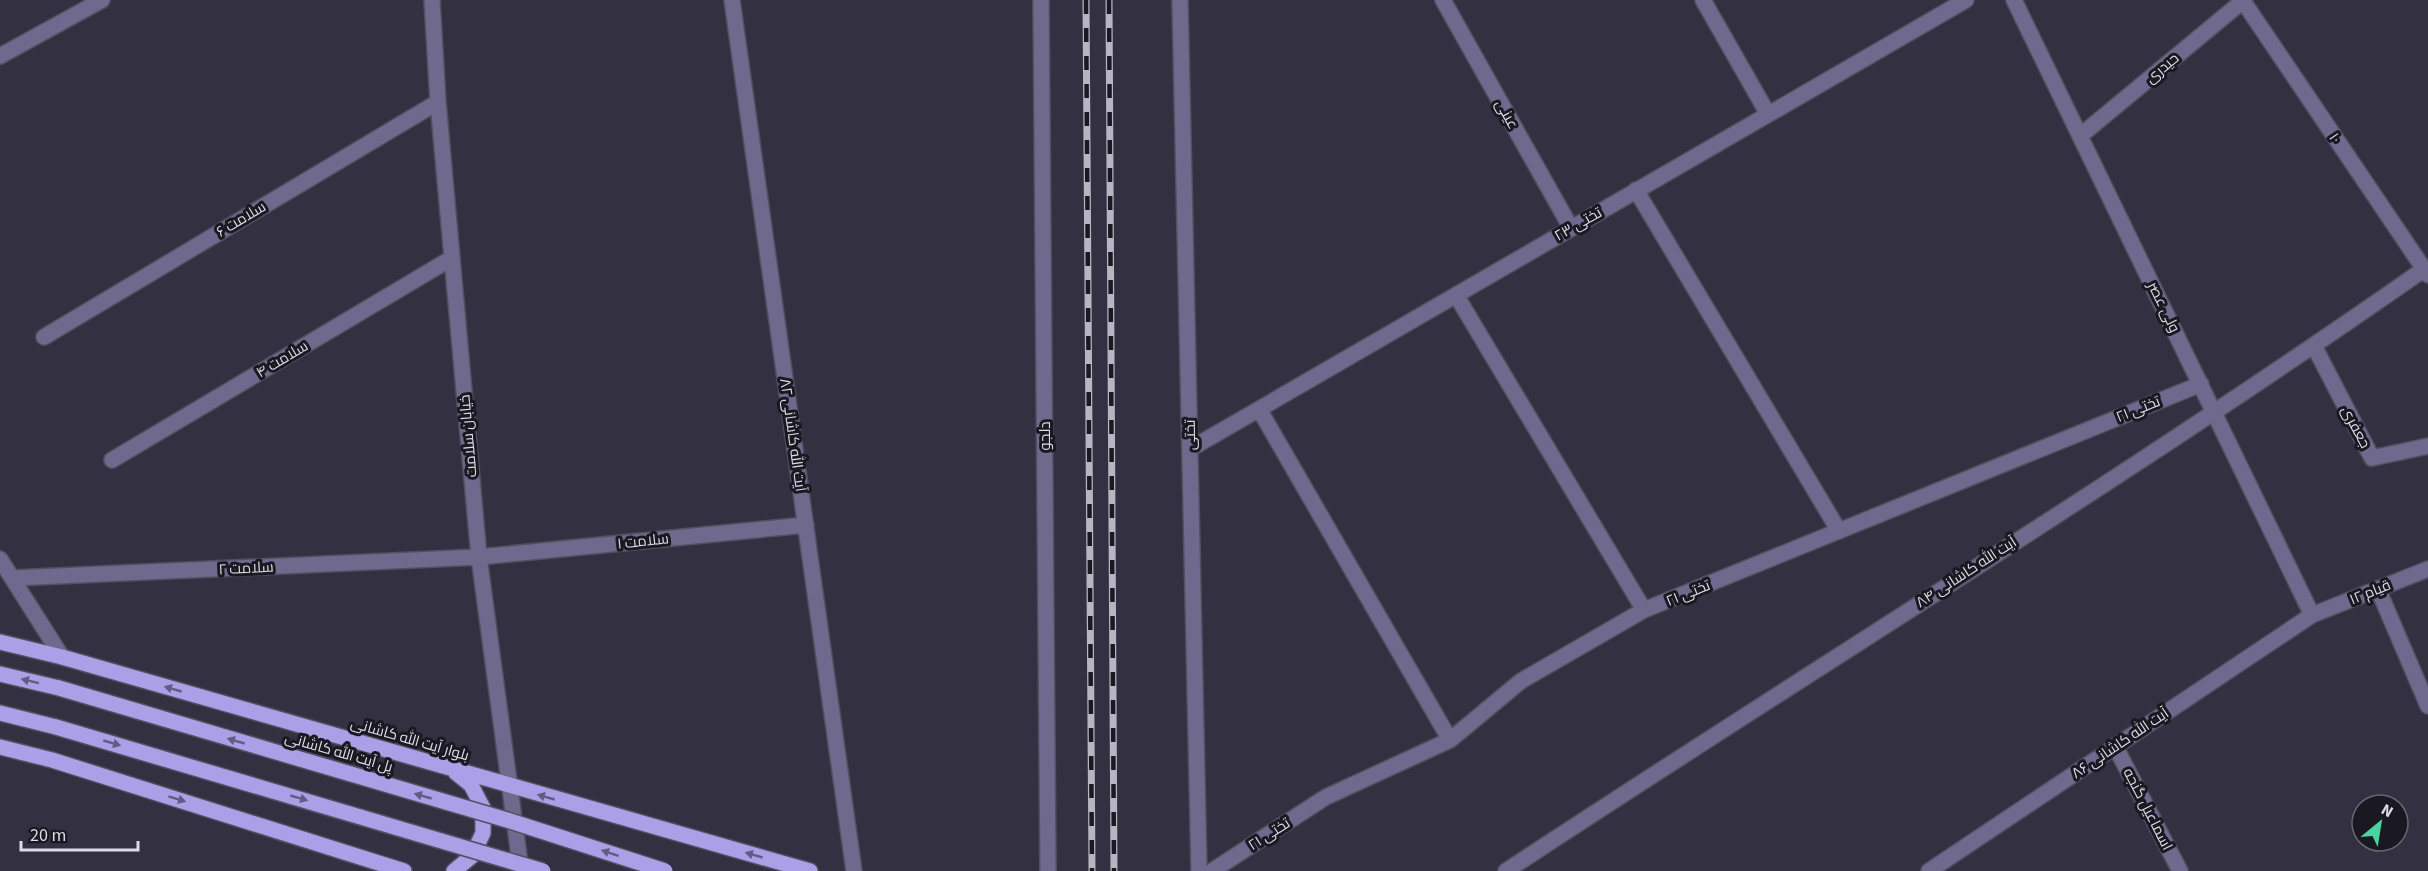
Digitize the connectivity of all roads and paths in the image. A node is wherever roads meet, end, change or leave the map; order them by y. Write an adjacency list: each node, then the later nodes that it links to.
1 (102, 0): 11 (street)
2 (432, 0): 12 (street, خیابان سلامت)
3 (732, 0): 28 (street, آیت الله کاشانی ۸۲)
4 (1041, 0): 54 (street, دلجو)
5 (1180, 0): 26 (street, تختی)
6 (1443, 0): 16 (street, عینی)
7 (1702, 0): 13 (street)
8 (1966, 0): 13 (street, تختی ۲۳)
9 (2014, 0): 14 (street, ولی عصر)
10 (2243, 0): 14 (street, حیدری); 18 (street, ۱۰)
11 (0, 56)
12 (438, 102): 17 (street, خیابان سلامت); 20 (street, سلامت ۶)
13 (1768, 114): 15 (street, تختی ۲۳)
14 (2080, 136): 22 (street, ولی عصر)
15 (1636, 190): 16 (street, تختی ۲۳); 29 (street)
16 (1571, 228): 19 (street, تختی ۲۳)
17 (452, 258): 27 (street, سلامت ۴); 30 (street, خیابان سلامت)
18 (2426, 273): 21 (street, آیت الله کاشانی ۸۴)
19 (1456, 295): 23 (street, تختی ۲۳); 35 (street)
20 (44, 337)
21 (2314, 346): 24 (street, آیت الله کاشانی ۸۴); 25 (street, جعفری)
22 (2200, 384): 24 (street, ولی عصر); 29 (street, تختی ۲۱)
23 (1259, 409): 26 (street, تختی ۲۳); 42 (street)
24 (2214, 412): 36 (street, ولی عصر); 57 (street, آیت الله کاشانی ۸۴)
25 (2428, 446)
26 (1190, 449): 55 (street, تختی)
27 (112, 460)
28 (806, 525): 30 (street, سلامت ۱); 53 (street, آیت الله کاشانی ۸۲)
29 (1839, 531): 35 (street, تختی ۲۱)
30 (479, 557): 33 (street, سلامت ۲); 46 (street, خیابان سلامت)
31 (0, 559): 33 (street)
32 (2428, 569): 34 (street, ۱۲ قیام)
33 (13, 578): 38 (street)
34 (2378, 589): 36 (street, ۱۲ قیام); 40 (street)
35 (1644, 610): 42 (street, تختی ۲۱)
36 (2312, 615): 43 (street, آیت الله کاشانی ۸۶)
37 (0, 642): 38 (main road, بلوار آیت الله کاشانی)
38 (62, 657): 45 (main road, بلوار آیت الله کاشانی, one-way to 38)
39 (0, 674): 51 (main road, پل آیت الله کاشانی, one-way to 39, bridge)
40 (2428, 706)
41 (0, 713): 50 (main road, one-way to 50, bridge)
42 (1450, 740): 56 (street, تختی ۲۱)
43 (2115, 746): 58 (street, آیت الله کاشانی ۸۶); 59 (street, اسماعیل گنجه)
44 (0, 747): 47 (main road, one-way to 47)
45 (451, 770): 46 (main road, بلوار آیت الله کاشانی); 48 (main road)
46 (512, 787): 49 (street, خیابان سلامت); 52 (main road, بلوار آیت الله کاشانی, one-way to 46)
47 (403, 871)
48 (454, 871)
49 (521, 871)
50 (543, 871)
51 (665, 871)
52 (810, 871)
53 (854, 871)
54 (1048, 871)
55 (1198, 871)
56 (1212, 871)
57 (1506, 871)
58 (1929, 871)
59 (2180, 871)

